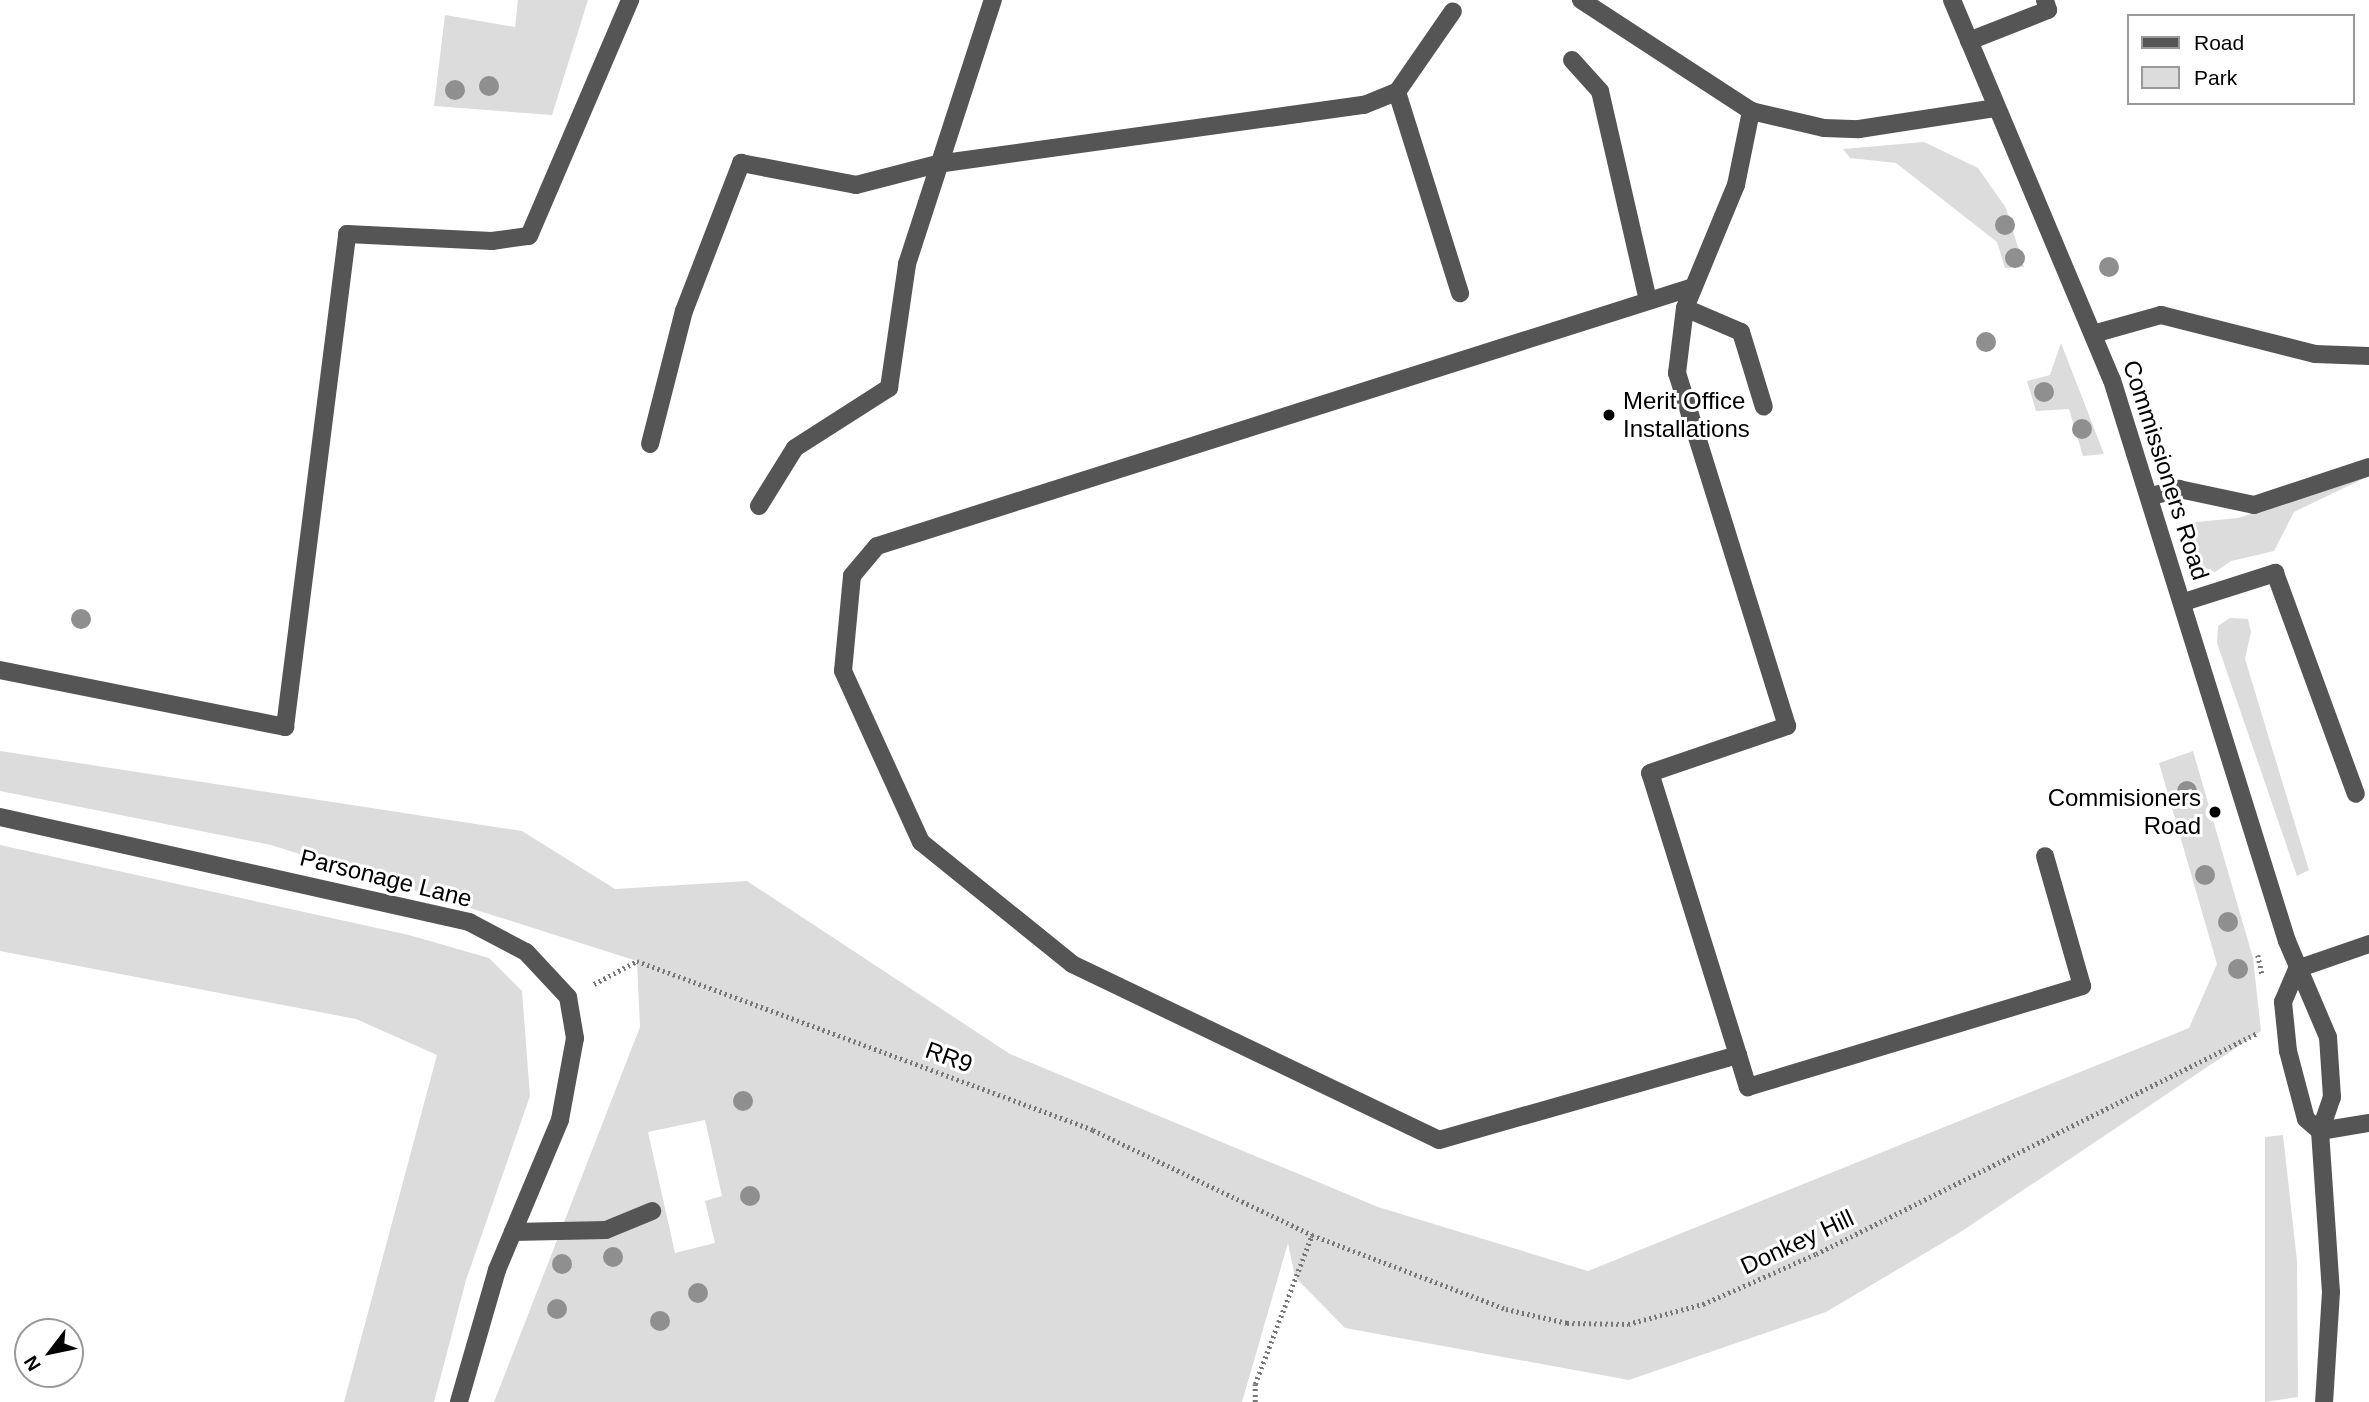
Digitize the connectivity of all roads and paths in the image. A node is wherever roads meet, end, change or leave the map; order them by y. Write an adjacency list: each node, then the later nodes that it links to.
1 (630, 0): 25 (street)
2 (993, 0): 12 (street)
3 (1581, 0): 11 (street)
4 (1952, 0): 7 (street, Commissioners Road)
5 (2045, 0): 7 (street)
6 (1453, 11): 9 (street)
7 (1969, 41): 10 (street, Commissioners Road)
8 (1572, 60): 15 (street)
9 (1398, 92): 12 (street); 14 (street)
10 (1996, 108): 11 (street); 17 (street, Commissioners Road)
11 (1751, 111): 13 (street)
12 (937, 164): 20 (street); 23 (street)
13 (1693, 287): 15 (street); 16 (street)
14 (1460, 293)
15 (1648, 302): 33 (street)
16 (1685, 308): 19 (street); 33 (street)
17 (2094, 334): 18 (street); 22 (street, Commissioners Road)
18 (2369, 356)
19 (1764, 407)
20 (650, 444)
21 (2369, 467): 22 (street)
22 (2152, 496): 24 (street, Commissioners Road)
23 (759, 506)
24 (2183, 601): 26 (street); 30 (street, Commissioners Road)
25 (0, 670)
26 (2356, 794)
27 (0, 817): 31 (street, Parsonage Lane)
28 (2045, 856): 33 (street)
29 (2369, 944): 30 (street)
30 (2297, 969): 35 (street, Commissioners Road); 35 (street, Commissioners Road)
31 (568, 998): 37 (street); 38 (path, RR9 / RR9)
32 (2271, 1026): 38 (path, Donkey Hill)
33 (1738, 1055)
34 (2369, 1123): 35 (street)
35 (2320, 1131): 41 (street, Commissioners Road)
36 (652, 1212): 37 (street)
37 (513, 1232): 39 (street)
38 (1312, 1235): 40 (path)
39 (459, 1402)
40 (1255, 1402)
41 (2324, 1402)

